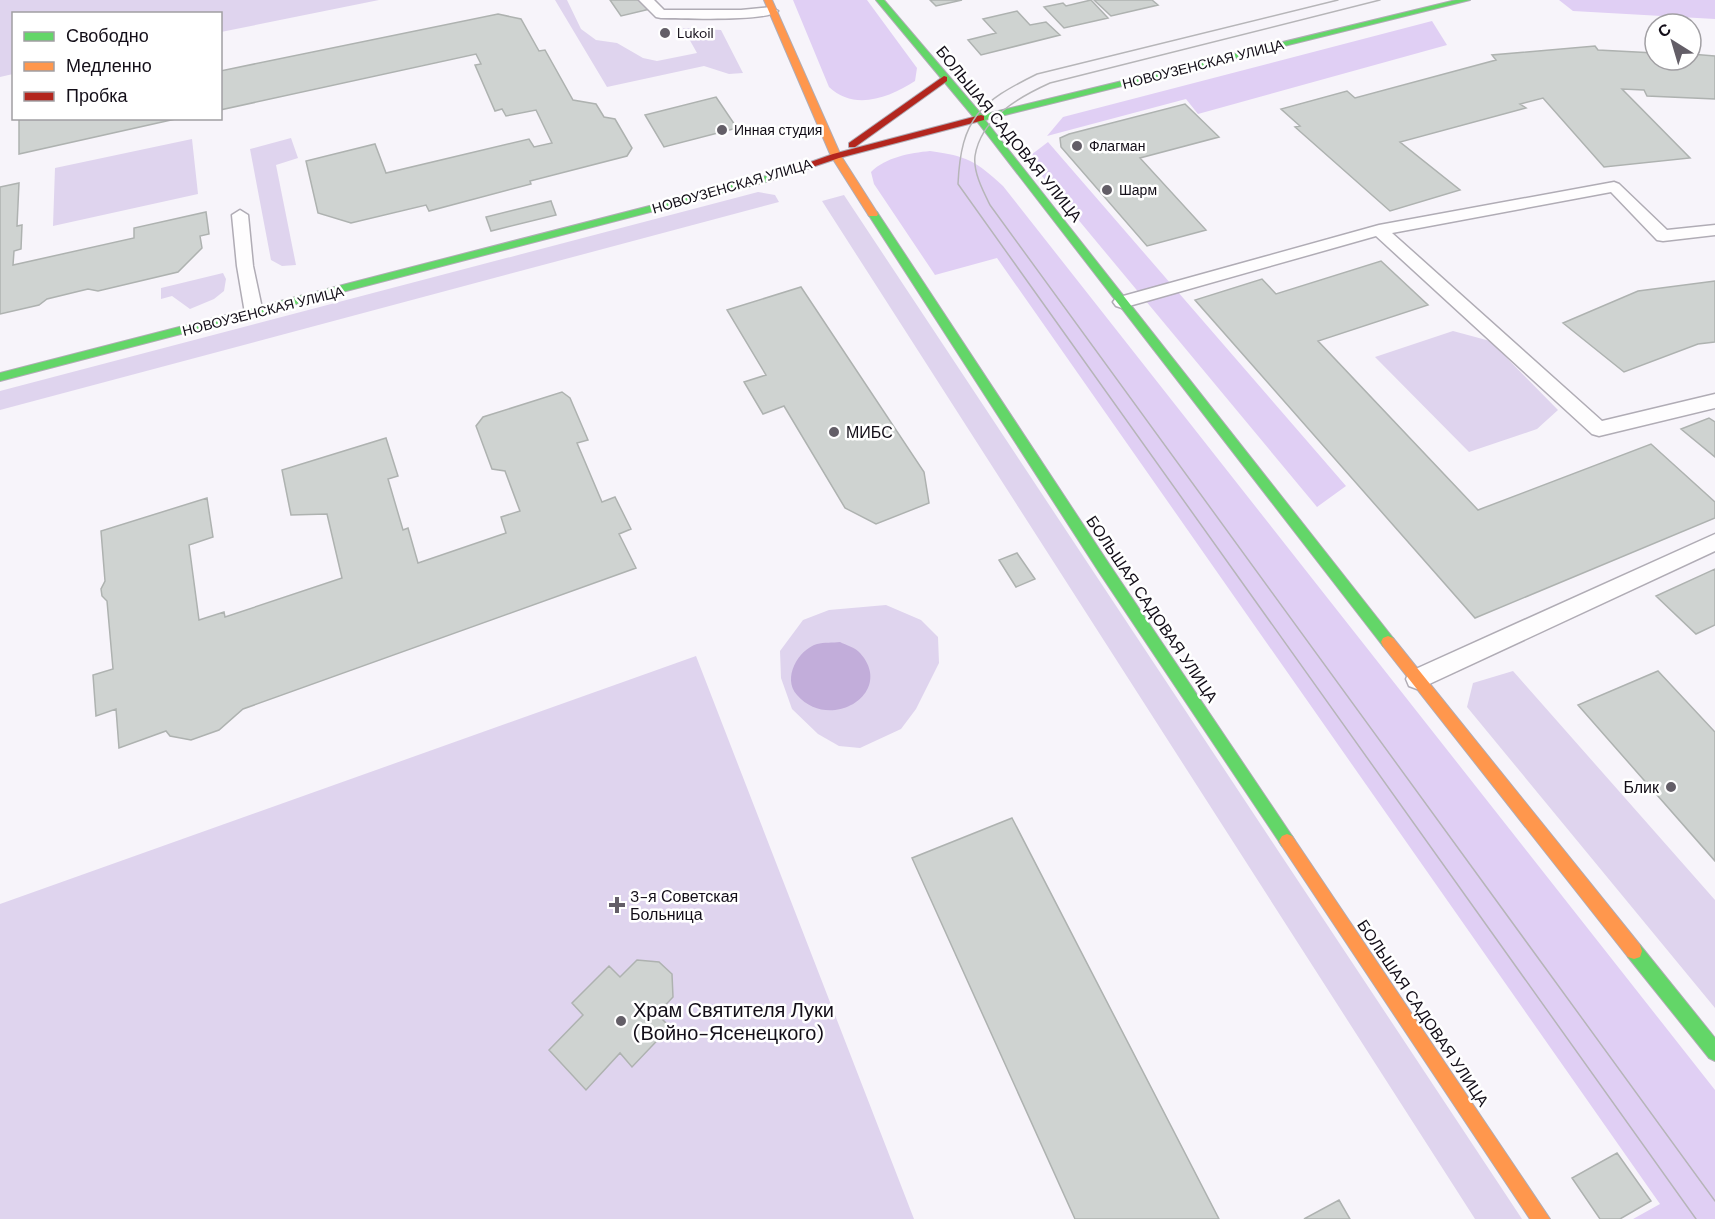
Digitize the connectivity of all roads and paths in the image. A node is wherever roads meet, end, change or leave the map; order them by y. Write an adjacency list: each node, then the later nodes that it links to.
1 (646, 0): 4 (lane)
2 (880, 0): 5 (main road, БОЛЬШАЯ САДОВАЯ УЛИЦА)
3 (1466, 0): 6 (main road, НОВОУЗЕНСКАЯ УЛИЦА)
4 (769, 5): 7 (main road, БОЛЬШАЯ САДОВАЯ УЛИЦА)
5 (944, 79): 6 (main road, БОЛЬШАЯ САДОВАЯ УЛИЦА); 7 (main road)
6 (979, 118): 7 (main road, НОВОУЗЕНСКАЯ УЛИЦА); 11 (main road, БОЛЬШАЯ САДОВАЯ УЛИЦА)
7 (836, 156): 12 (main road, НОВОУЗЕНСКАЯ УЛИЦА); 18 (main road, БОЛЬШАЯ САДОВАЯ УЛИЦА)
8 (240, 215): 12 (lane)
9 (1379, 230): 10 (lane); 11 (lane); 14 (lane)
10 (1715, 230)
11 (1122, 302): 16 (main road, БОЛЬШАЯ САДОВАЯ УЛИЦА)
12 (254, 313): 13 (main road, НОВОУЗЕНСКАЯ УЛИЦА)
13 (0, 377)
14 (1715, 401)
15 (1715, 542): 16 (lane)
16 (1417, 679): 17 (main road, БОЛЬШАЯ САДОВАЯ УЛИЦА)
17 (1715, 1052)
18 (1541, 1219)

